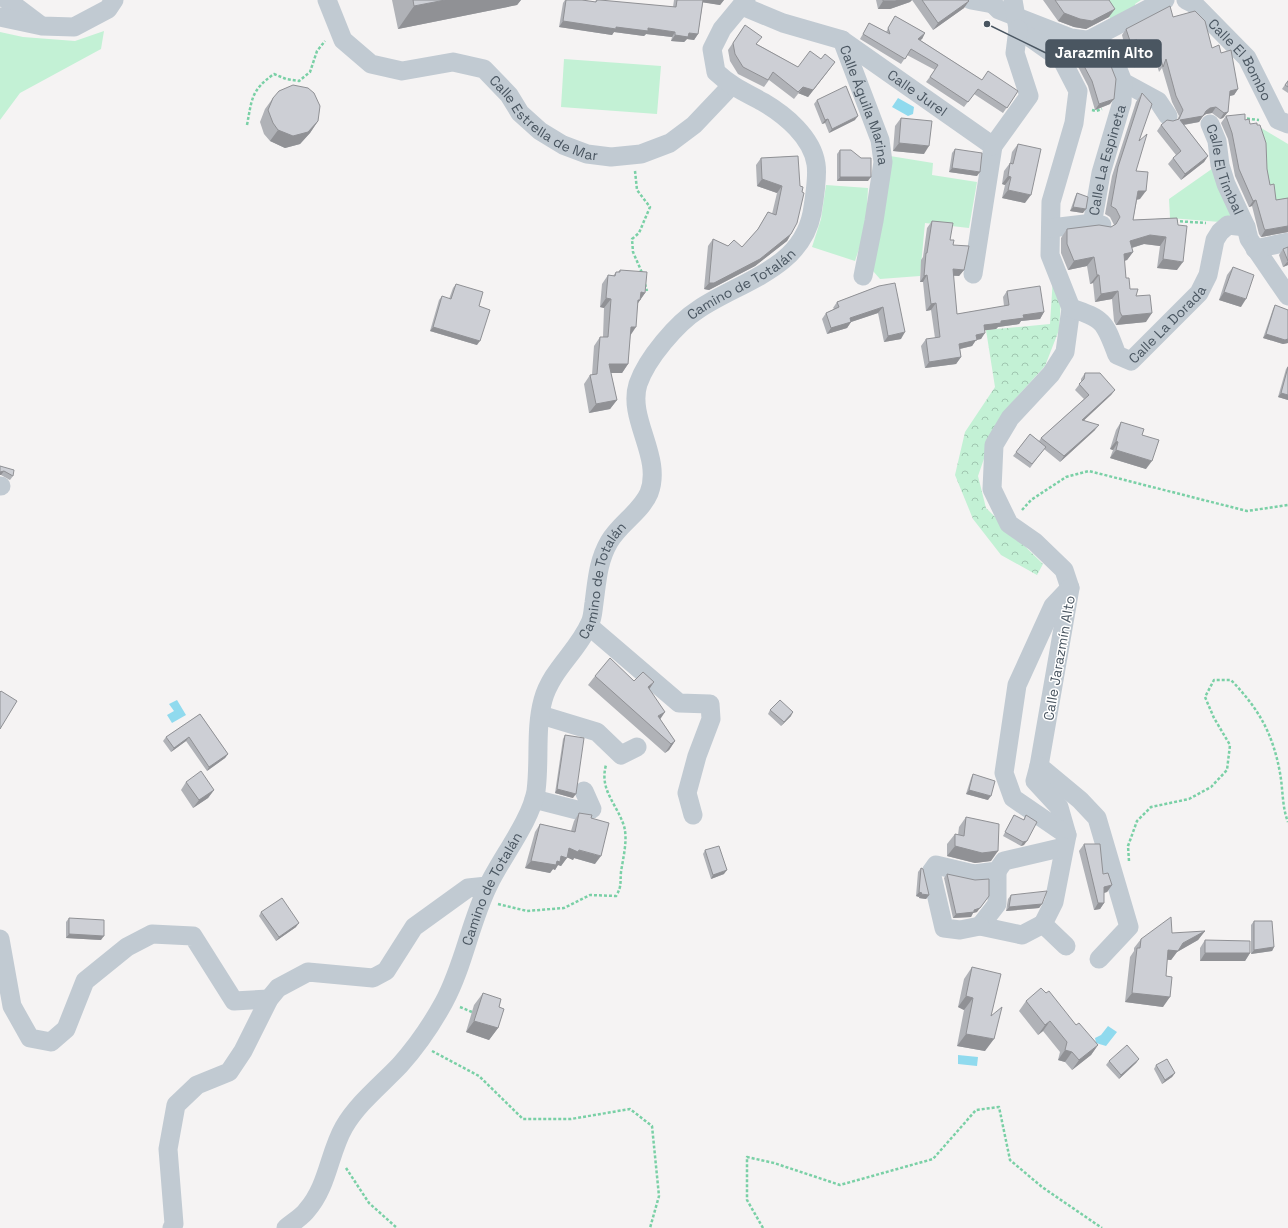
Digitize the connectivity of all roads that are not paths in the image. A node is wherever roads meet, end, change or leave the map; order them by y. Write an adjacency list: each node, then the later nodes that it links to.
1 (7, 0): 11 (street)
2 (114, 0): 11 (street)
3 (327, 0): 15 (street, Calle Estrella de Mar)
4 (970, 0): 7 (street)
5 (1165, 0): 13 (street)
6 (1186, 0): 17 (street, Calle El Bombo)
7 (991, 2): 9 (street)
8 (744, 3): 12 (street, Calle Águila Marina); 15 (street, Camino de Totalán)
9 (1016, 15): 13 (street); 19 (street); 21 (street, Calle Jarazmín Alto)
10 (0, 17): 11 (street)
11 (42, 26)
12 (842, 40): 19 (street, Calle Jurel); 25 (street, Calle Águila Marina)
13 (1089, 40): 14 (street)
14 (1123, 82): 16 (street); 21 (street, Calle La Espineta)
15 (731, 86): 29 (street, Camino de Totalán)
16 (1168, 116)
17 (1283, 122)
18 (1210, 124): 20 (street, Calle El Timbal)
19 (993, 146): 24 (street)
20 (1237, 226): 23 (street, Calle El Timbal); 27 (street, Calle La Dorada)
21 (1050, 228): 27 (street, Calle Jarazmín Alto)
22 (1288, 242): 23 (street)
23 (1255, 249): 26 (street, Calle El Timbal)
24 (973, 274)
25 (863, 276)
26 (1288, 296)
27 (1071, 308): 28 (street, Calle Jarazmín Alto)
28 (1070, 588): 32 (street, Calle Jarazmín Alto); 36 (street)
29 (589, 626): 30 (street, Camino de Totalán); 35 (street)
30 (541, 715): 31 (street); 34 (street, Camino de Totalán)
31 (637, 747)
32 (1040, 766): 36 (street, Calle Jarazmín Alto); 43 (street)
33 (584, 791): 34 (street)
34 (534, 799): 38 (street, Camino de Totalán)
35 (693, 816)
36 (1066, 841): 37 (street); 39 (street, Calle Jarazmín Alto)
37 (997, 871): 40 (street); 40 (street)
38 (486, 891): 44 (street); 46 (street, Camino de Totalán)
39 (1043, 924): 40 (street); 42 (street)
40 (980, 926)
41 (0, 939): 44 (street)
42 (1066, 946)
43 (1098, 959)
44 (269, 999): 45 (street)
45 (172, 1228)
46 (286, 1228)

